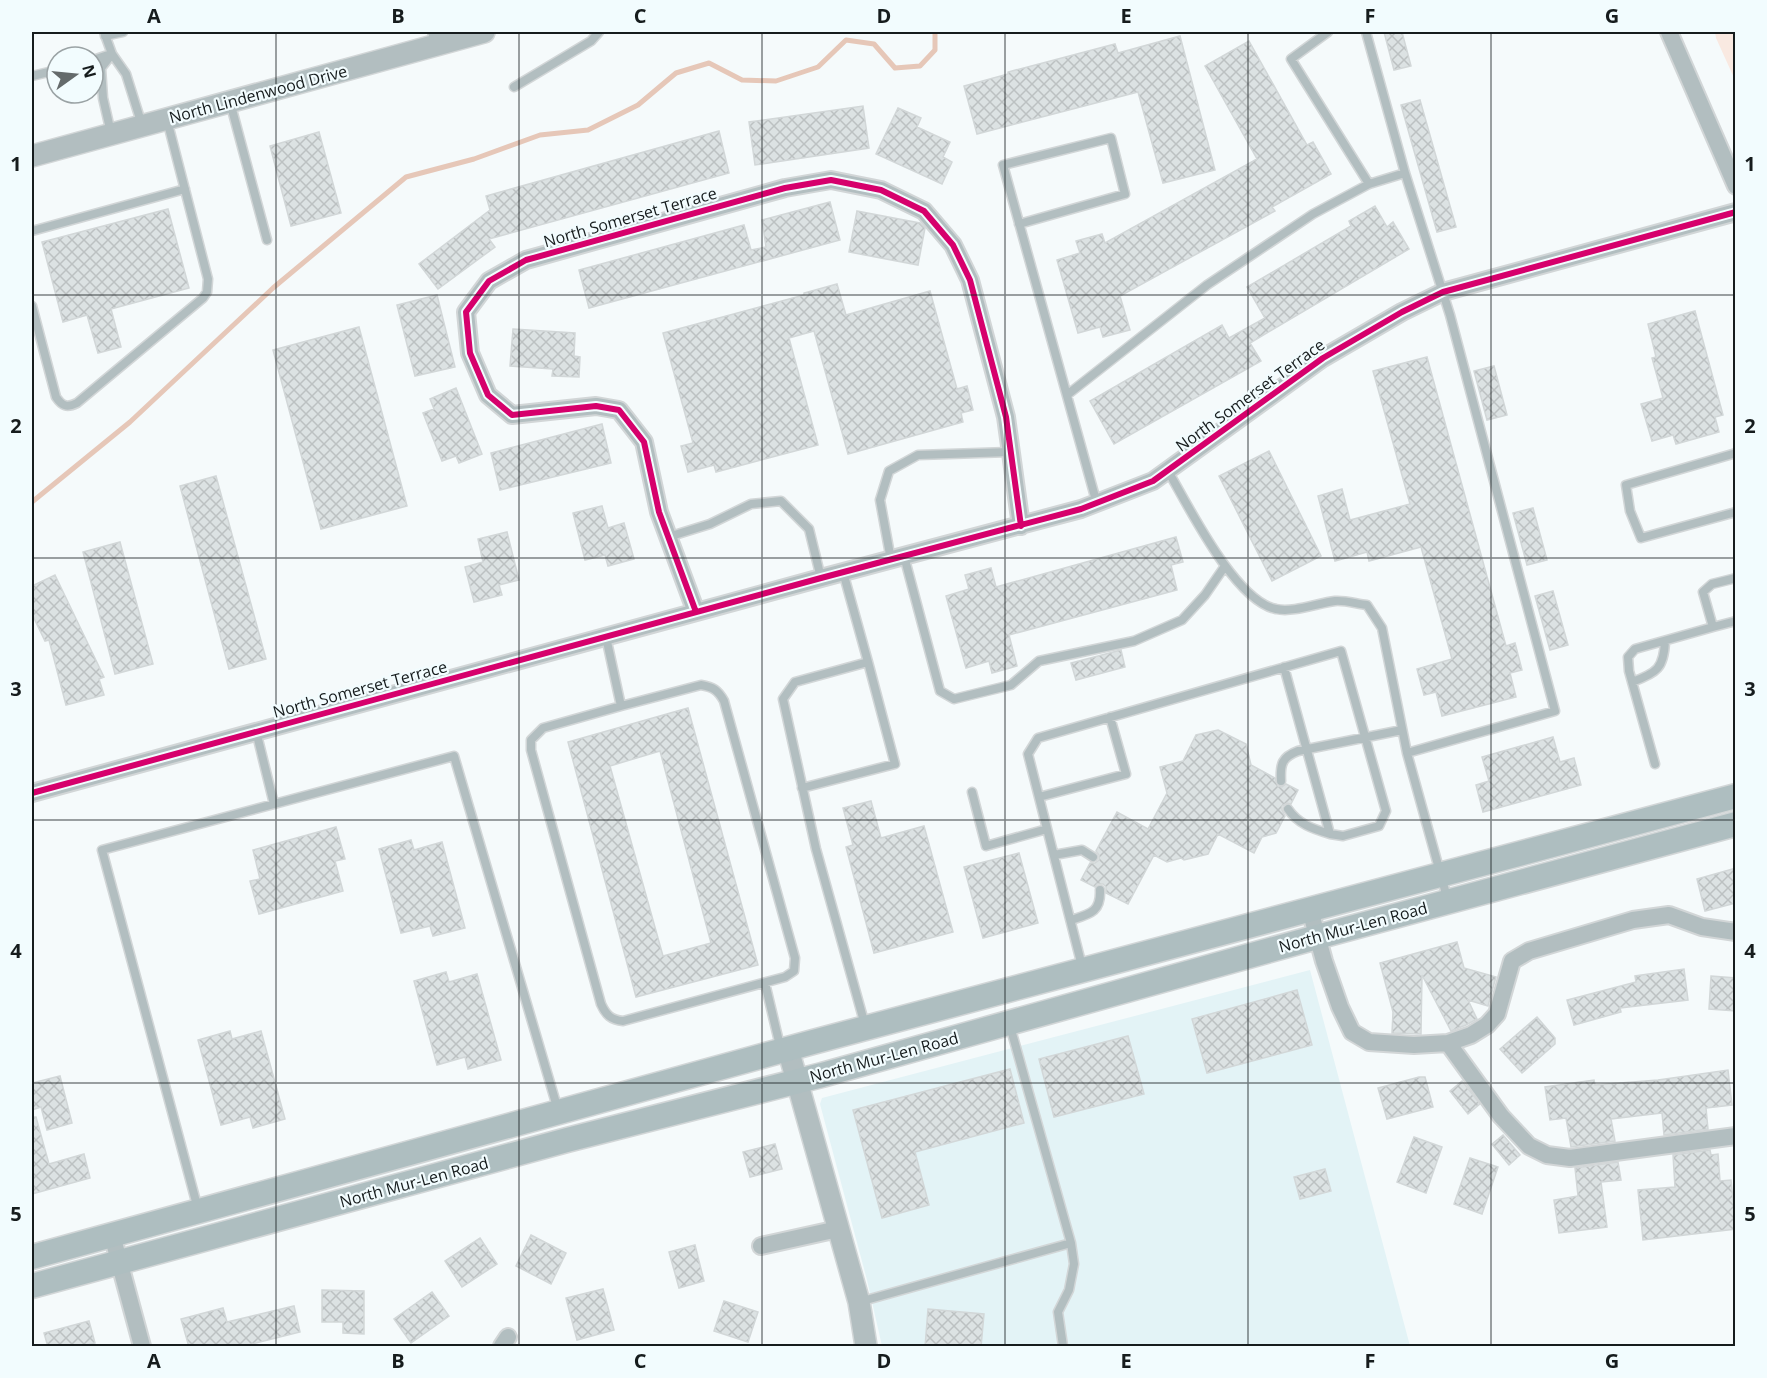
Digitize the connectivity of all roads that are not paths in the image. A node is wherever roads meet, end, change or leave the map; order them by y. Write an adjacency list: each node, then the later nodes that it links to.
1 (123, 32): 7 (lane)
2 (484, 32): 8 (street, North Lindenwood Drive)
3 (599, 32): 11 (lane)
4 (1328, 32): 18 (lane)
5 (1366, 32): 17 (lane)
6 (1669, 32): 19 (street)
7 (105, 34): 9 (lane)
8 (434, 39): 12 (street, North Lindenwood Drive)
9 (112, 54): 10 (lane); 14 (lane); 15 (lane)
10 (105, 56)
11 (513, 87)
12 (230, 102): 13 (street, North Lindenwood Drive); 24 (lane)
13 (167, 119): 14 (street, North Lindenwood Drive); 20 (lane)
14 (142, 126): 15 (street, North Lindenwood Drive)
15 (111, 134): 16 (street, North Lindenwood Drive)
16 (32, 156)
17 (1405, 173): 18 (lane); 25 (lane)
18 (1369, 184): 27 (lane)
19 (1736, 186)
20 (185, 189): 23 (lane); 26 (lane)
21 (1736, 212): 25 (street, North Somerset Terrace)
22 (1019, 224): 22 (lane); 27 (lane)
23 (32, 231)
24 (267, 240)
25 (1443, 292): 30 (street, North Somerset Terrace); 54 (lane)
26 (32, 306)
27 (1067, 395): 31 (lane)
28 (1010, 453): 33 (street, North Somerset Terrace); 34 (street, North Somerset Terrace); 35 (lane)
29 (1736, 453): 32 (lane)
30 (1168, 471): 31 (street, North Somerset Terrace); 36 (lane)
31 (1097, 504): 33 (street, North Somerset Terrace)
32 (1736, 512)
33 (1021, 526): 35 (street, North Somerset Terrace)
34 (668, 537): 38 (lane); 40 (street, North Somerset Terrace)
35 (897, 558): 36 (lane); 37 (street, North Somerset Terrace)
36 (1225, 566): 50 (lane)
37 (843, 572): 38 (street, North Somerset Terrace); 45 (lane)
38 (821, 578): 40 (street, North Somerset Terrace)
39 (1736, 579): 42 (lane)
40 (696, 612): 43 (street, North Somerset Terrace)
41 (1736, 621): 42 (lane)
42 (1713, 627): 44 (lane)
43 (606, 637): 48 (lane); 51 (street, North Somerset Terrace)
44 (1665, 640): 47 (lane); 47 (lane)
45 (868, 662): 57 (lane); 57 (lane)
46 (1284, 667): 49 (lane); 52 (lane); 53 (lane)
47 (1632, 682): 55 (lane)
48 (621, 706): 77 (lane); 77 (lane)
49 (1110, 717): 61 (lane); 61 (lane)
50 (1402, 730): 52 (lane); 54 (lane)
51 (256, 731): 59 (street, North Somerset Terrace); 62 (lane)
52 (1365, 738): 53 (lane); 66 (lane)
53 (1306, 749): 56 (lane); 66 (lane)
54 (1407, 753): 69 (lane)
55 (1655, 764)
56 (1281, 781)
57 (802, 788): 79 (lane)
58 (972, 792): 65 (lane)
59 (32, 793)
60 (1736, 796): 69 (main road, North Mur-Len Road)
61 (1040, 797): 65 (lane)
62 (274, 804): 83 (lane); 85 (lane)
63 (1288, 809): 66 (lane)
64 (1736, 824): 71 (main road, North Mur-Len Road)
65 (1047, 829): 67 (lane)
66 (1330, 834)
67 (1054, 855): 68 (lane); 73 (lane)
68 (1093, 857)
69 (1440, 875): 71 (lane); 72 (main road, North Mur-Len Road)
70 (1100, 890): 73 (lane)
71 (1448, 901): 75 (main road, North Mur-Len Road)
72 (1310, 910): 75 (street); 76 (main road, North Mur-Len Road)
73 (1071, 920): 76 (lane)
74 (1736, 932): 80 (street)
75 (1317, 937): 78 (main road, North Mur-Len Road); 80 (street)
76 (1083, 970): 79 (main road, North Mur-Len Road)
77 (765, 983): 81 (lane)
78 (1009, 1023): 82 (main road, North Mur-Len Road); 88 (lane)
79 (866, 1028): 81 (main road, North Mur-Len Road)
80 (1448, 1043): 84 (street)
81 (784, 1050): 82 (street); 83 (main road, North Mur-Len Road)
82 (796, 1082): 86 (street); 91 (main road, North Mur-Len Road)
83 (559, 1114): 85 (main road, North Mur-Len Road)
84 (1736, 1136)
85 (199, 1211): 87 (main road, North Mur-Len Road)
86 (838, 1229): 89 (street); 93 (street)
87 (112, 1235): 90 (main road, North Mur-Len Road); 91 (street)
88 (1071, 1243): 93 (lane); 96 (lane)
89 (761, 1246)
90 (32, 1257)
91 (119, 1262): 92 (main road, North Mur-Len Road); 94 (street)
92 (32, 1286)
93 (859, 1302): 95 (street)
94 (142, 1347)
95 (866, 1347)
96 (1063, 1347)

